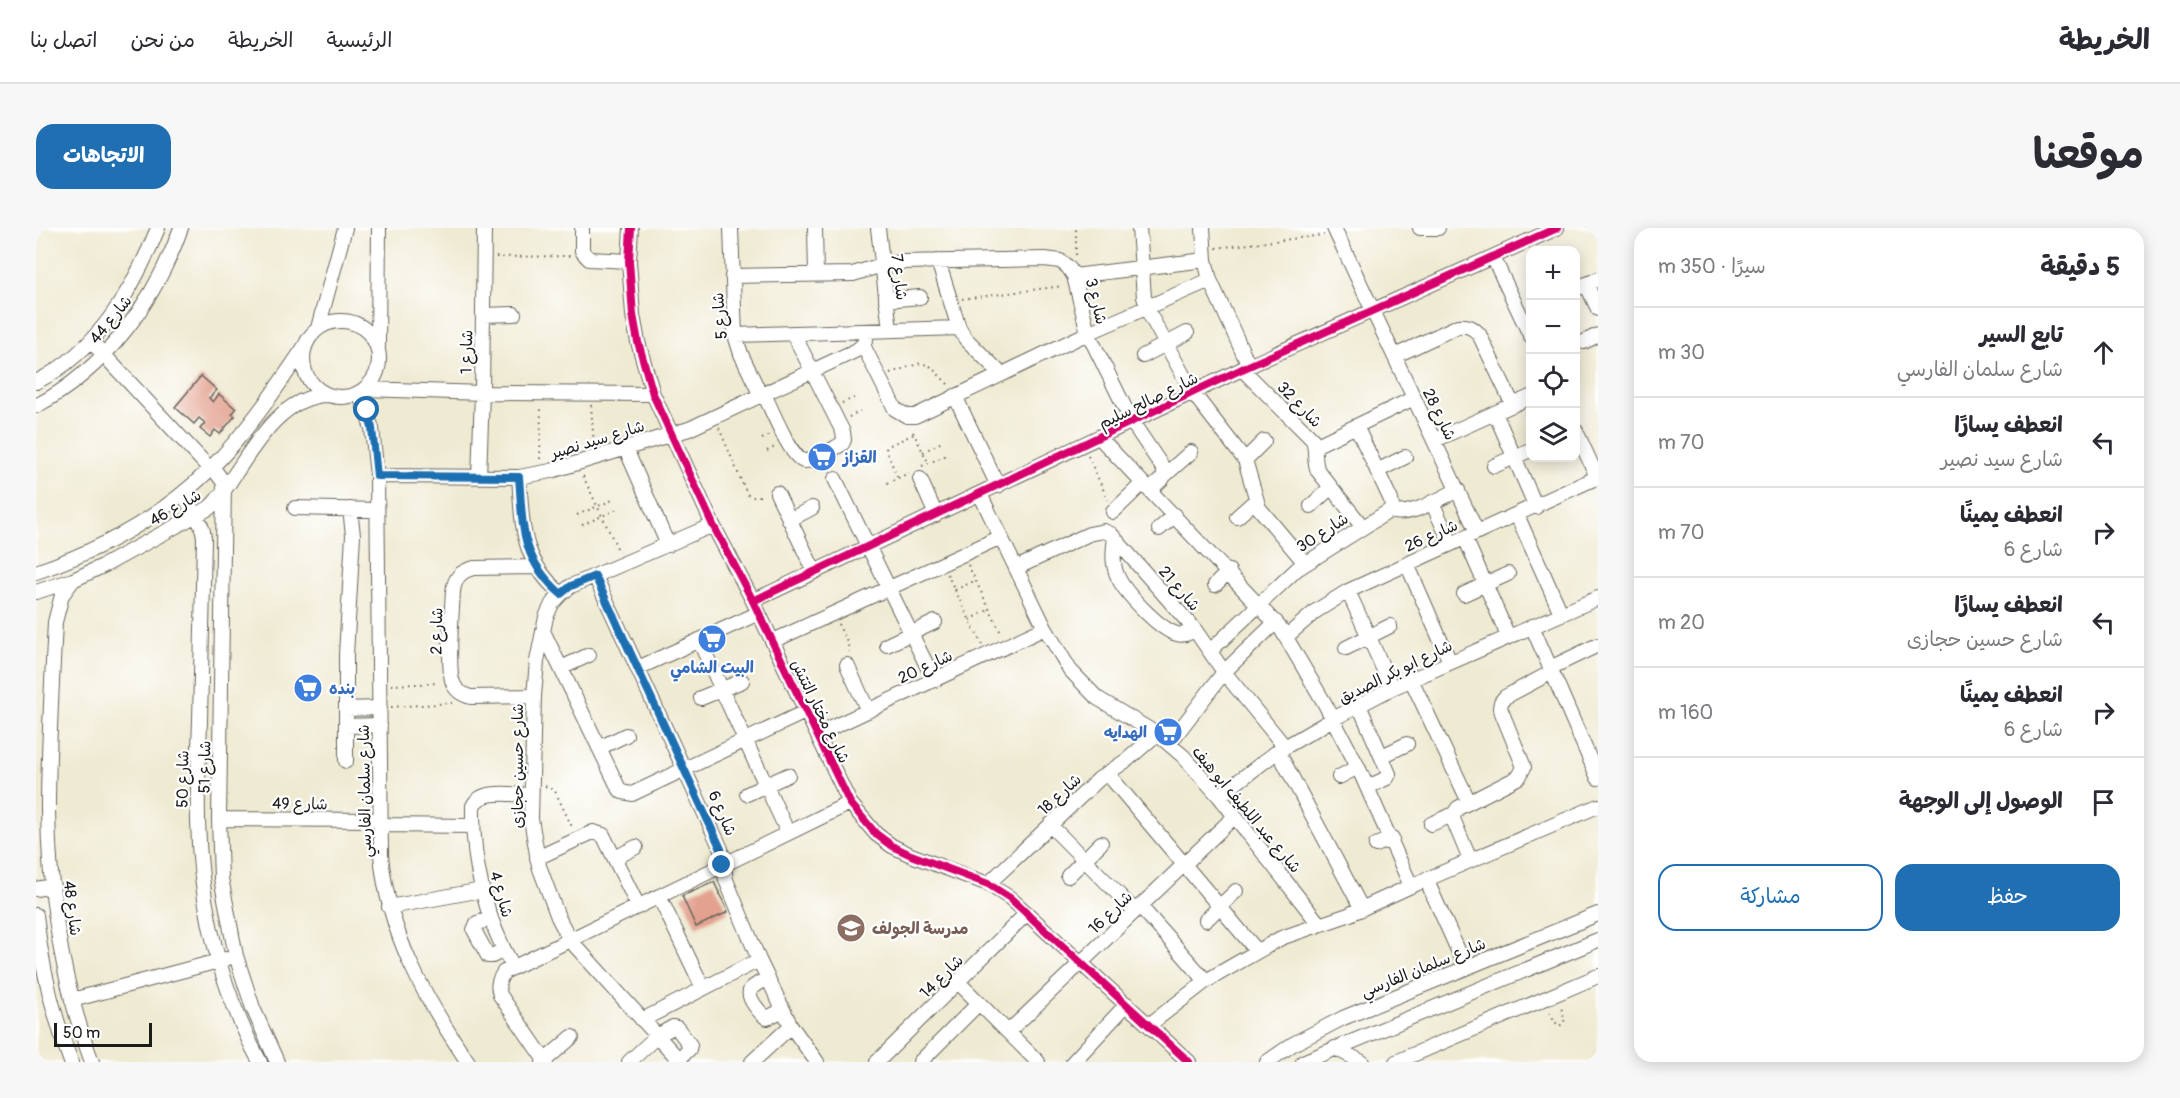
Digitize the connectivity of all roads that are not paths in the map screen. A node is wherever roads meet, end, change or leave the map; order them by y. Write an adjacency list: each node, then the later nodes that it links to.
1 (158, 228): 45 (street, شارع 44)
2 (181, 228): 51 (street, شارع 44)
3 (345, 228): 36 (street)
4 (379, 228): 50 (street)
5 (484, 228): 35 (street, شارع 1)
6 (582, 228): 19 (street)
7 (631, 228): 19 (street, شارع مختار التتش)
8 (731, 228): 24 (street, شارع 5)
9 (815, 228): 23 (street)
10 (878, 228): 21 (street, شارع 7)
11 (1139, 228): 22 (street)
12 (1203, 228): 17 (street)
13 (1420, 228): 14 (street)
14 (1438, 228)
15 (1557, 228): 18 (street, شارع صالح سليم)
16 (1336, 231): 32 (street, شارع 28)
17 (1205, 255): 22 (street); 26 (street)
18 (1493, 257): 32 (street, شارع صالح سليم); 33 (street)
19 (629, 261): 61 (street, شارع مختار التتش)
20 (938, 261): 21 (street, شارع 3); 25 (street, شارع 3); 37 (street)
21 (882, 265): 23 (street, شارع 3); 29 (street, شارع 7)
22 (1142, 268): 25 (street); 30 (street)
23 (816, 275): 24 (street, شارع 3)
24 (732, 276): 43 (street, شارع 5)
25 (1076, 280): 41 (street, شارع 3)
26 (1210, 280): 30 (street); 54 (street)
27 (1587, 284): 31 (street)
28 (920, 297): 29 (street)
29 (886, 300): 38 (street, شارع 7)
30 (1146, 306): 41 (street); 47 (street)
31 (1598, 309)
32 (1374, 310): 53 (street, شارع 28); 54 (street, شارع صالح سليم)
33 (1525, 311)
34 (514, 314): 35 (street)
35 (483, 315): 59 (street, شارع 1)
36 (318, 328): 49 (street); 50 (street)
37 (959, 328): 38 (street); 56 (street)
38 (890, 330): 39 (street)
39 (868, 331): 40 (street); 48 (street)
40 (793, 333): 43 (street); 55 (street)
41 (1088, 333): 56 (street); 70 (street, شارع 3)
42 (1187, 333): 47 (street)
43 (735, 334): 63 (street, شارع 5)
44 (1598, 335): 46 (street)
45 (91, 341): 51 (street); 57 (street, شارع 44)
46 (1584, 342)
47 (1166, 344): 52 (street); 60 (street)
48 (863, 345): 55 (street, شارع سيد نصير); 64 (street)
49 (304, 346): 62 (street); 85 (street, شارع 46)
50 (378, 346): 58 (street)
51 (104, 354): 68 (street, شارع 44); 85 (street)
52 (1143, 356)
53 (1395, 356): 65 (street, شارع 28); 67 (street)
54 (1246, 367): 60 (street, شارع صالح سليم); 77 (street, شارع 32)
55 (813, 371): 63 (street, شارع سيد نصير); 63 (street, شارع 5)
56 (1001, 374): 64 (street)
57 (36, 382)
58 (362, 391): 59 (street); 62 (street); 88 (street, شارع سلمان الفارسي)
59 (482, 393): 61 (street); 89 (street, شارع 1)
60 (1193, 393): 70 (street, شارع صالح سليم); 83 (street)
61 (653, 394): 72 (street, شارع مختار التتش)
62 (328, 395): 97 (street, شارع 46)
63 (763, 395): 72 (street, شارع سيد نصير)
64 (955, 396): 94 (street)
65 (1414, 398): 71 (street); 74 (street, شارع 28)
66 (1526, 399): 67 (street)
67 (1513, 405): 69 (street)
68 (36, 406)
69 (1495, 413): 74 (street); 82 (street)
70 (1132, 422): 73 (street, شارع صالح سليم); 87 (street, شارع 3)
71 (1356, 426): 77 (street); 86 (street)
72 (671, 435): 78 (street, شارع سيد نصير); 118 (street, شارع مختار التتش)
73 (1100, 438): 94 (street, شارع صالح سليم); 95 (street)
74 (1434, 440): 98 (street, شارع 28)
75 (1264, 441): 83 (street)
76 (1580, 441): 91 (street)
77 (1315, 446): 96 (street, شارع 32)
78 (626, 447): 90 (street, شارع سيد نصير); 124 (street)
79 (1191, 452): 87 (street)
80 (1526, 452): 82 (street)
81 (1405, 457): 86 (street)
82 (1514, 457): 84 (street); 105 (street)
83 (1245, 460): 102 (street)
84 (1494, 466)
85 (210, 469): 97 (street); 99 (street, شارع 46)
86 (1377, 471): 110 (street)
87 (1164, 475): 95 (street)
88 (377, 476): 89 (street, شارع سيد نصير); 109 (street, شارع سلمان الفارسي)
89 (479, 477): 90 (street, شارع سيد نصير)
90 (519, 477): 130 (street)
91 (1598, 478): 105 (street, شارع 26)
92 (835, 479): 125 (street)
93 (920, 479): 112 (street)
94 (998, 486): 101 (street, شارع صالح سليم)
95 (1147, 486): 111 (street); 113 (street)
96 (1331, 487): 104 (street); 119 (street, شارع 32)
97 (225, 489): 115 (street, شارع 46); 215 (street, شارع 51)
98 (1458, 490): 103 (street); 123 (street, شارع 28)
99 (184, 492): 115 (street, شارع 50); 134 (street, شارع 46)
100 (777, 493): 117 (street)
101 (980, 494): 112 (street, شارع صالح سليم); 121 (street, شارع عبد اللطيف ابو هيف)
102 (1256, 500): 116 (street); 128 (street)
103 (1432, 502): 110 (street); 123 (street)
104 (1311, 506)
105 (1536, 507): 114 (street, شارع 26)
106 (295, 508): 108 (street)
107 (812, 508): 117 (street)
108 (350, 509): 109 (street); 126 (street)
109 (377, 510): 127 (street, شارع سلمان الفارسي)
110 (1389, 511): 119 (street, شارع 30)
111 (1113, 512)
112 (936, 514): 125 (street, شارع صالح سليم)
113 (1174, 515): 120 (street); 133 (street)
114 (1517, 515): 123 (street, شارع 26); 148 (street)
115 (198, 516): 137 (street, شارع 46); 257 (street, شارع 50)
116 (1238, 517)
117 (789, 519): 132 (street)
118 (713, 525): 124 (street, شارع حسين حجازى); 147 (street, شارع مختار التتش)
119 (1362, 526): 128 (street, شارع 30)
120 (1159, 530)
121 (1001, 537): 131 (street, شارع عبد اللطيف ابو هيف); 140 (street)
122 (1115, 538): 131 (street); 154 (street, شارع 21); 154 (street)
123 (1464, 538): 129 (street, شارع 26); 139 (street)
124 (668, 545): 136 (street, شارع حسين حجازى)
125 (868, 546): 132 (street, شارع صالح سليم); 140 (street)
126 (352, 548): 127 (street); 182 (street)
127 (378, 548): 181 (street, شارع سلمان الفارسي)
128 (1305, 563): 146 (street, شارع 30)
129 (1407, 564): 141 (street, شارع 26); 167 (street)
130 (537, 567): 143 (street); 178 (street, شارع 2)
131 (1016, 568): 153 (street, شارع عبد اللطيف ابو هيف)
132 (814, 571): 147 (street, شارع صالح سليم)
133 (1229, 571): 138 (street); 146 (street)
134 (36, 572)
135 (1508, 574): 139 (street)
136 (595, 576): 143 (street, شارع حسين حجازى); 170 (street, شارع 6)
137 (73, 580): 142 (street, شارع 46); 234 (street, شارع 48)
138 (1215, 585)
139 (1485, 585): 144 (street); 158 (street)
140 (889, 588): 156 (street); 161 (street)
141 (1348, 591): 157 (street, شارع 26); 159 (street)
142 (36, 592)
143 (561, 594): 155 (street, شارع حسين حجازى)
144 (1464, 594)
145 (1598, 598): 148 (street, شارع ابو بكر الصديق)
146 (1260, 604): 150 (street); 165 (street, شارع 30)
147 (756, 607): 160 (street, شارع صالح سليم); 161 (street, شارع مختار التتش)
148 (1561, 613): 152 (street, شارع ابو بكر الصديق)
149 (935, 622): 156 (street)
150 (1276, 622): 157 (street); 172 (street)
151 (1390, 626): 159 (street)
152 (1532, 626): 158 (street, شارع ابو بكر الصديق); 171 (street)
153 (1045, 628): 174 (street, شارع 20); 189 (street, شارع عبد اللطيف ابو هيف)
154 (1195, 630): 165 (street, شارع 21)
155 (543, 631): 169 (street); 178 (street, شارع حسين حجازى)
156 (911, 634): 162 (street); 174 (street)
157 (1287, 636): 185 (street)
158 (1508, 636): 167 (street, شارع ابو بكر الصديق)
159 (1368, 637): 164 (street); 176 (street)
160 (699, 640): 170 (street, شارع صالح سليم); 177 (street)
161 (772, 641): 183 (street, شارع مختار التتش)
162 (887, 645)
163 (1598, 645): 171 (street)
164 (1346, 648)
165 (1210, 651): 172 (street, شارع 21)
166 (588, 655): 169 (street)
167 (1450, 662): 173 (street, شارع ابو بكر الصديق)
168 (847, 665): 184 (street)
169 (561, 668): 194 (street)
170 (638, 668): 200 (street, شارع 6)
171 (1551, 670): 198 (street); 210 (street)
172 (1224, 672): 192 (street); 195 (street, شارع 21)
173 (1411, 679): 176 (street, شارع ابو بكر الصديق); 210 (street)
174 (934, 680): 184 (street, شارع 20)
175 (742, 681): 177 (street)
176 (1392, 688): 180 (street, شارع ابو بكر الصديق)
177 (722, 689): 179 (street); 191 (street)
178 (534, 696): 207 (street, شارع حسين حجازى)
179 (701, 698)
180 (1359, 705): 185 (street, شارع ابو بكر الصديق); 196 (street)
181 (380, 708): 182 (street); 186 (street, شارع سلمان الفارسي)
182 (346, 710): 187 (street)
183 (807, 711): 188 (street, شارع مختار التتش); 191 (street)
184 (868, 711): 188 (street, شارع 20)
185 (1333, 719): 195 (street, شارع ابو بكر الصديق); 199 (street)
186 (380, 725): 187 (street); 216 (street, شارع سلمان الفارسي)
187 (346, 726): 197 (street)
188 (818, 734): 211 (street, شارع مختار التتش)
189 (1157, 734): 192 (street, شارع عبد اللطيف ابو هيف); 201 (street, شارع 18)
190 (626, 735): 194 (street)
191 (746, 740): 200 (street); 205 (street)
192 (1169, 744): 209 (street, شارع عبد اللطيف ابو هيف)
193 (1407, 744): 196 (street)
194 (599, 748): 200 (street)
195 (1282, 749): 209 (street, شارع ابو بكر الصديق); 244 (street, شارع 21)
196 (1382, 756): 206 (street)
197 (346, 761)
198 (1596, 765): 204 (street)
199 (1358, 767): 203 (street); 206 (street)
200 (685, 769): 230 (street, شارع 6)
201 (1107, 773): 218 (street, شارع 18); 229 (street)
202 (788, 775): 205 (street)
203 (1339, 777)
204 (1598, 778)
205 (766, 785): 208 (street); 220 (street)
206 (1368, 788): 221 (street)
207 (530, 790): 219 (street, شارع 4); 225 (street, شارع حسين حجازى)
208 (747, 794)
209 (1219, 796): 214 (street, شارع عبد اللطيف ابو هيف)
210 (1469, 802): 213 (street)
211 (850, 803): 220 (street); 233 (street, شارع مختار التتش)
212 (1598, 806): 228 (street)
213 (1454, 813): 217 (street); 228 (street)
214 (1235, 816): 229 (street, شارع 16); 250 (street, شارع عبد اللطيف ابو هيف)
215 (219, 819): 216 (street, شارع 49); 255 (street, شارع 51)
216 (381, 823): 219 (street); 242 (street, شارع سلمان الفارسي)
217 (1431, 824)
218 (1050, 825): 227 (street); 233 (street, شارع 18)
219 (472, 826): 237 (street, شارع 4)
220 (788, 833): 230 (street)
221 (1392, 838): 223 (street); 235 (street)
222 (1101, 843): 227 (street)
223 (1376, 845)
224 (636, 847): 226 (street)
225 (537, 858): 226 (street); 251 (street, شارع حسين حجازى)
226 (615, 858): 240 (street)
227 (1084, 859): 231 (street); 243 (street)
228 (1470, 860): 232 (street)
229 (1185, 864): 241 (street); 243 (street, شارع 16)
230 (722, 865): 239 (street); 256 (street, شارع 6)
231 (1068, 876)
232 (1426, 879): 235 (street); 260 (street)
233 (988, 884): 245 (street, شارع مختار التتش)
234 (53, 886): 236 (street); 266 (street, شارع 48)
235 (1411, 886): 244 (street)
236 (36, 889)
237 (482, 890): 242 (street); 248 (street, شارع 4)
238 (1236, 891): 241 (street)
239 (659, 896): 240 (street); 265 (street)
240 (639, 906): 251 (street)
241 (1220, 906): 249 (street); 254 (street)
242 (389, 907): 283 (street, شارع سلمان الفارسي)
243 (1138, 908): 258 (street, شارع 16); 263 (street)
244 (1362, 909): 250 (street)
245 (1027, 913): 258 (street, شارع مختار التتش); 264 (street, شارع 14)
246 (1598, 914): 260 (street, شارع سلمان الفارسي)
247 (36, 915): 279 (street)
248 (491, 919): 253 (street, شارع 4); 253 (street)
249 (1206, 920)
250 (1319, 924): 254 (street)
251 (570, 940): 259 (street); 270 (street, شارع حسين حجازى)
252 (1598, 940): 276 (street)
253 (504, 950): 259 (street, شارع 4)
254 (1257, 951): 263 (street)
255 (236, 956): 257 (street); 282 (street, شارع 51)
256 (759, 960): 262 (street, شارع 6); 265 (street)
257 (219, 961): 266 (street); 281 (street, شارع 50)
258 (1082, 962): 268 (street, شارع مختار التتش); 273 (street, شارع 16)
259 (513, 967): 284 (street)
260 (1466, 968): 292 (street, شارع سلمان الفارسي)
261 (1598, 976): 295 (street)
262 (768, 978): 269 (street, شارع 6); 269 (street)
263 (1206, 981): 271 (street)
264 (958, 982): 267 (street); 288 (street, شارع 14)
265 (703, 988): 270 (street)
266 (72, 1000): 280 (street, شارع 48)
267 (979, 1003): 273 (street); 289 (street)
268 (1127, 1004): 271 (street, شارع مختار التتش); 277 (street)
269 (783, 1010): 272 (street, شارع 6)
270 (642, 1020): 274 (street, شارع حسين حجازى)
271 (1149, 1025): 291 (street, شارع مختار التتش)
272 (791, 1026): 286 (street); 287 (street, شارع 6)
273 (1008, 1032): 290 (street)
274 (657, 1036): 278 (street, شارع حسين حجازى); 278 (street); 285 (street)
275 (572, 1037): 284 (street)
276 (1335, 1048): 293 (street); 294 (street)
277 (1078, 1060)
278 (680, 1061)
279 (71, 1062)
280 (92, 1062)
281 (260, 1062)
282 (277, 1062)
283 (468, 1062)
284 (545, 1062)
285 (628, 1062)
286 (752, 1062)
287 (817, 1062)
288 (877, 1062)
289 (920, 1062)
290 (1038, 1062)
291 (1189, 1062)
292 (1267, 1062)
293 (1303, 1062)
294 (1362, 1062)
295 (1396, 1062)

